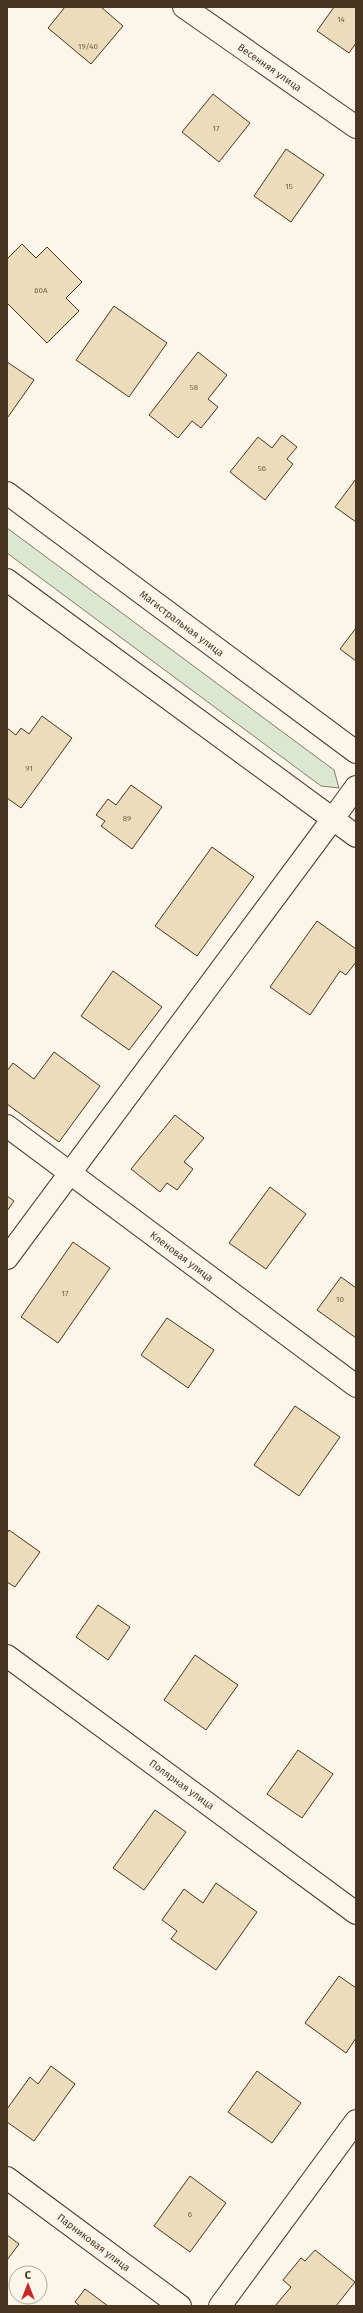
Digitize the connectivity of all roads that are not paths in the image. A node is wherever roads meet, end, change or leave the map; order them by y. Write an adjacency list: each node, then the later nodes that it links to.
1 (184, 7): 2 (street, Весенняя улица)
2 (356, 127)
3 (7, 493): 5 (street, Магистральная улица)
4 (7, 580): 7 (street)
5 (356, 752)
6 (356, 787): 7 (street)
7 (332, 820): 8 (street); 10 (street)
8 (356, 836)
9 (7, 1126): 10 (street, Кленовая улица)
10 (70, 1171): 11 (street); 12 (street, Кленовая улица)
11 (7, 1258)
12 (356, 1386)
13 (7, 1656): 14 (street, Полярная улица)
14 (356, 1913)
15 (356, 2121): 18 (street)
16 (7, 2178): 17 (street, Парниковая улица)
17 (180, 2306)
18 (220, 2306)

